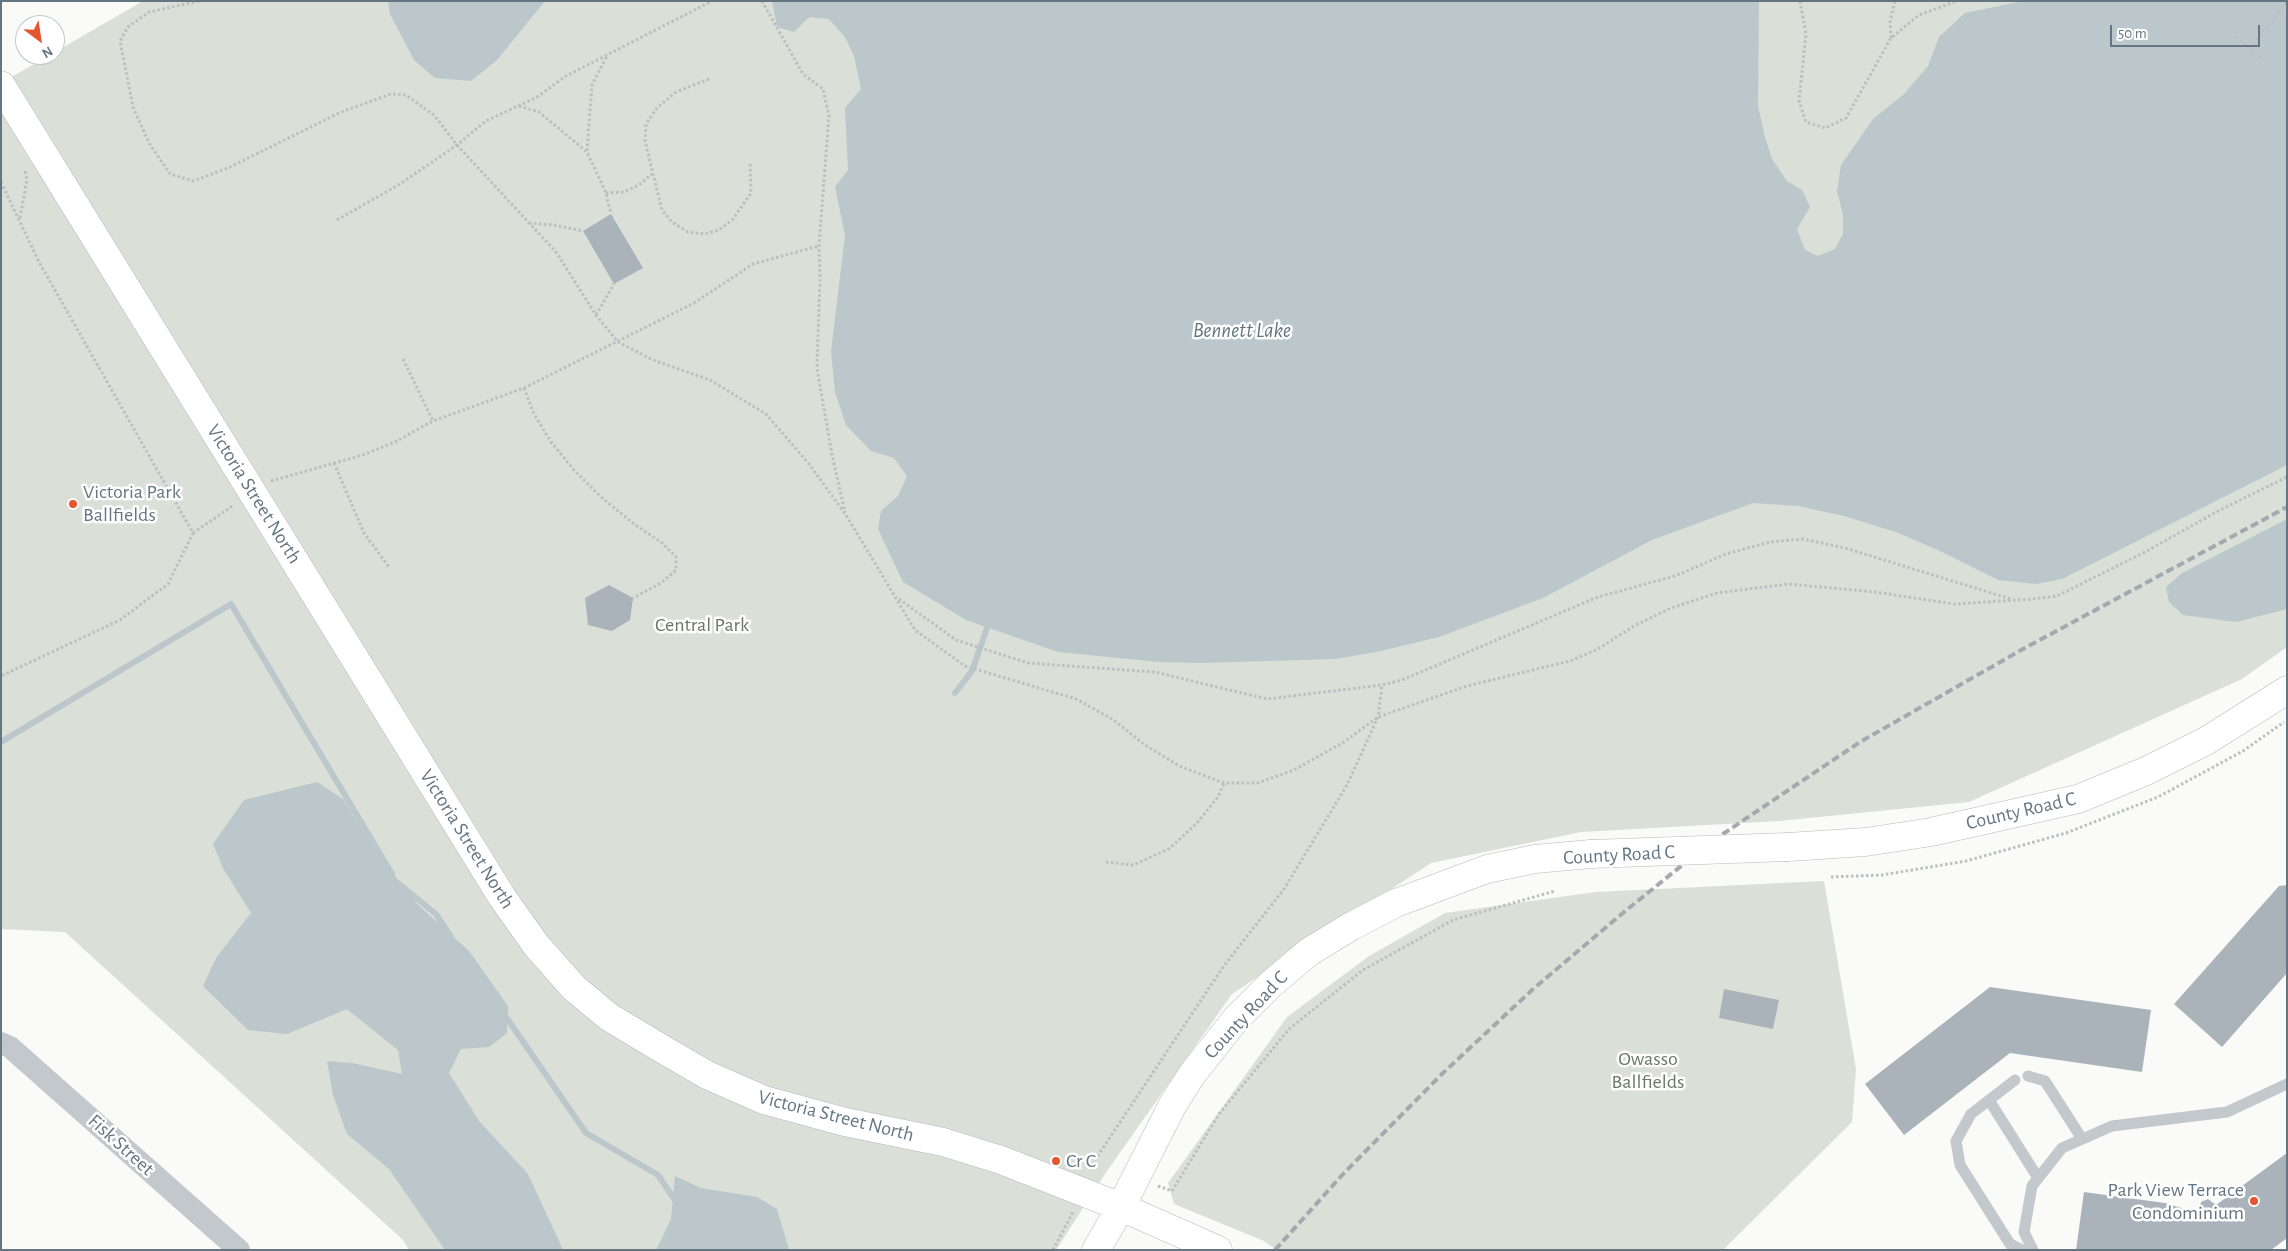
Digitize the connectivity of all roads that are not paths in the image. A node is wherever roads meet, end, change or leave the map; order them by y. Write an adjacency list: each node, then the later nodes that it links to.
1 (1, 85): 10 (street, Victoria Street North)
2 (2287, 690): 10 (street, County Road C, bridge)
3 (1, 1043): 11 (street, Fisk Street)
4 (2028, 1076): 8 (lane)
5 (2015, 1080): 7 (lane)
6 (2287, 1084): 8 (lane)
7 (1989, 1100): 9 (lane); 14 (lane)
8 (2082, 1140): 9 (lane)
9 (2038, 1178): 15 (lane)
10 (1121, 1207): 12 (street, County Road C); 13 (street, Victoria Street North)
11 (239, 1250)
12 (1096, 1250)
13 (1218, 1250)
14 (2022, 1250)
15 (2033, 1250)

